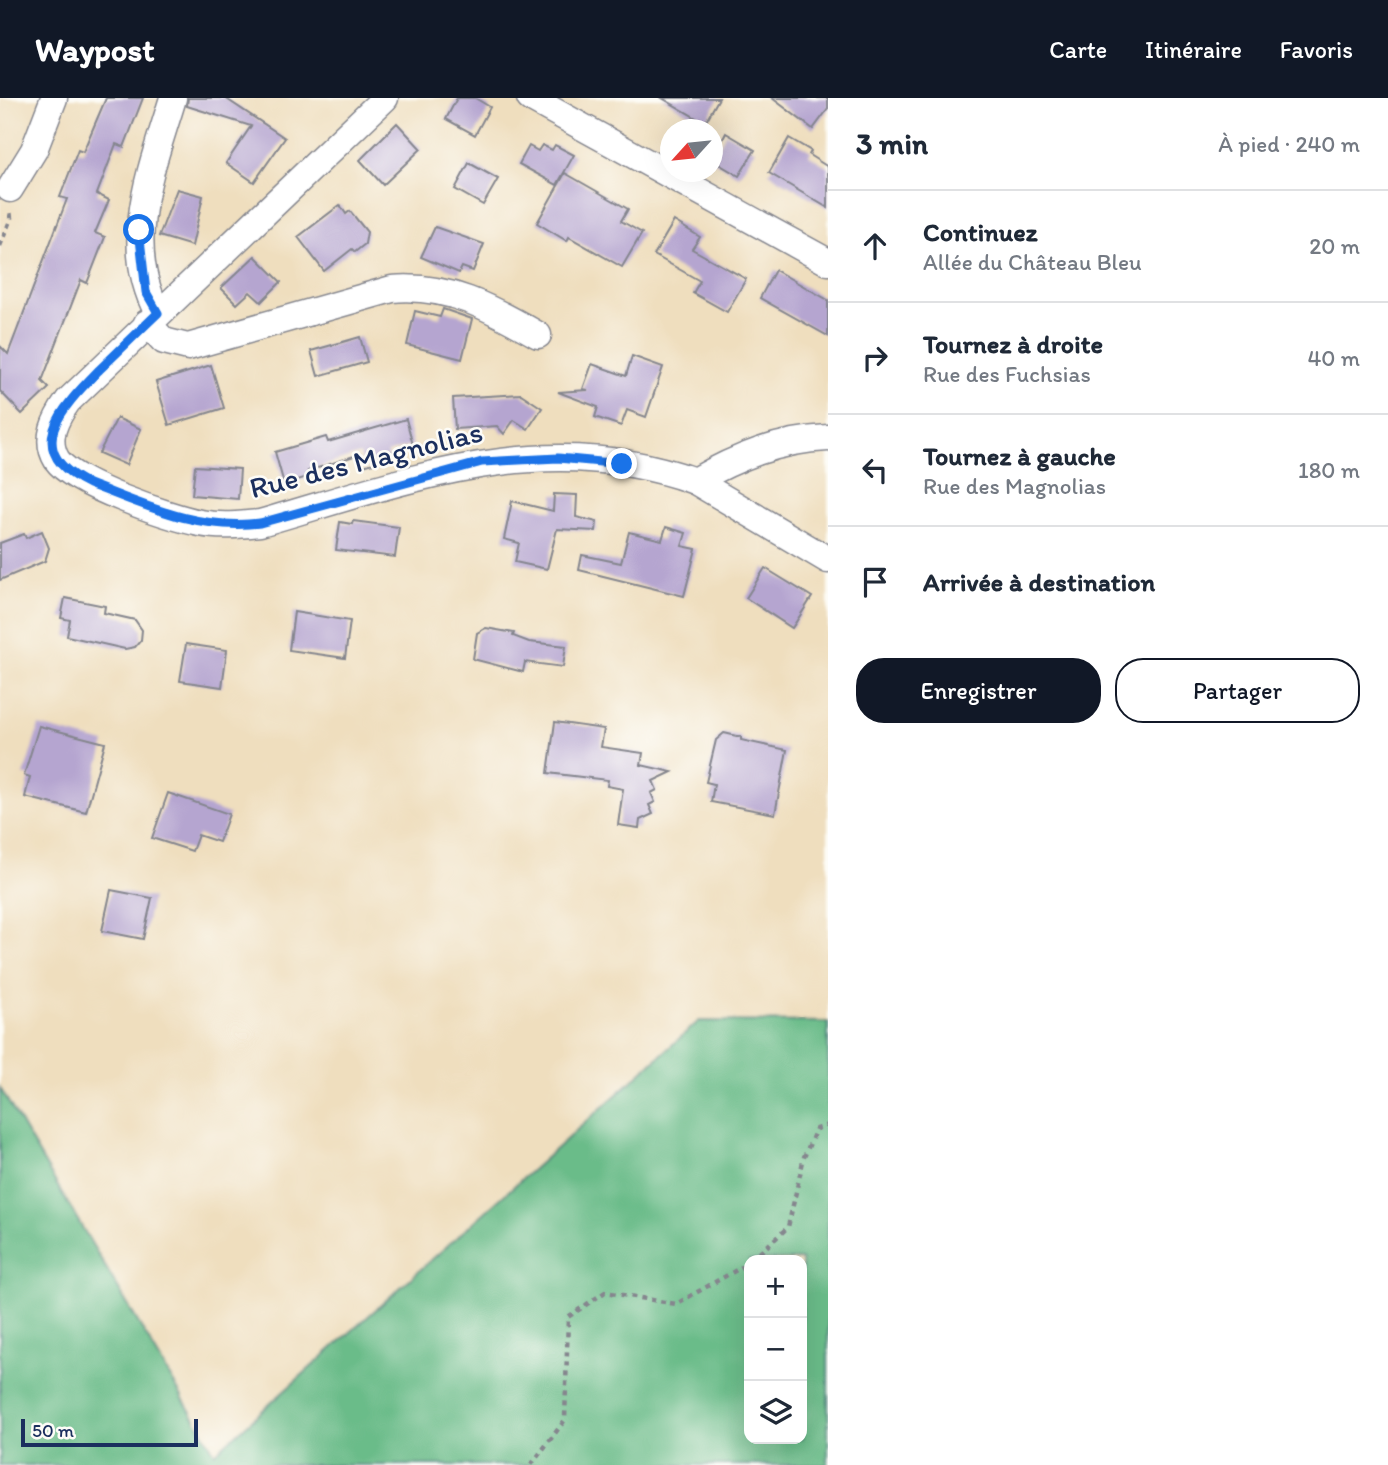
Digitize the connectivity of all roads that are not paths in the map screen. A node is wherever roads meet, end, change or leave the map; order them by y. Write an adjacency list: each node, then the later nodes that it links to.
1 (54, 98): 5 (street)
2 (173, 98): 7 (street)
3 (385, 98): 7 (street)
4 (530, 98): 6 (street)
5 (10, 189)
6 (828, 262)
7 (153, 318): 8 (street); 10 (street, Rue des Magnolias)
8 (538, 335)
9 (828, 438): 10 (street)
10 (695, 481): 11 (street, Rue des Magnolias)
11 (828, 560)

